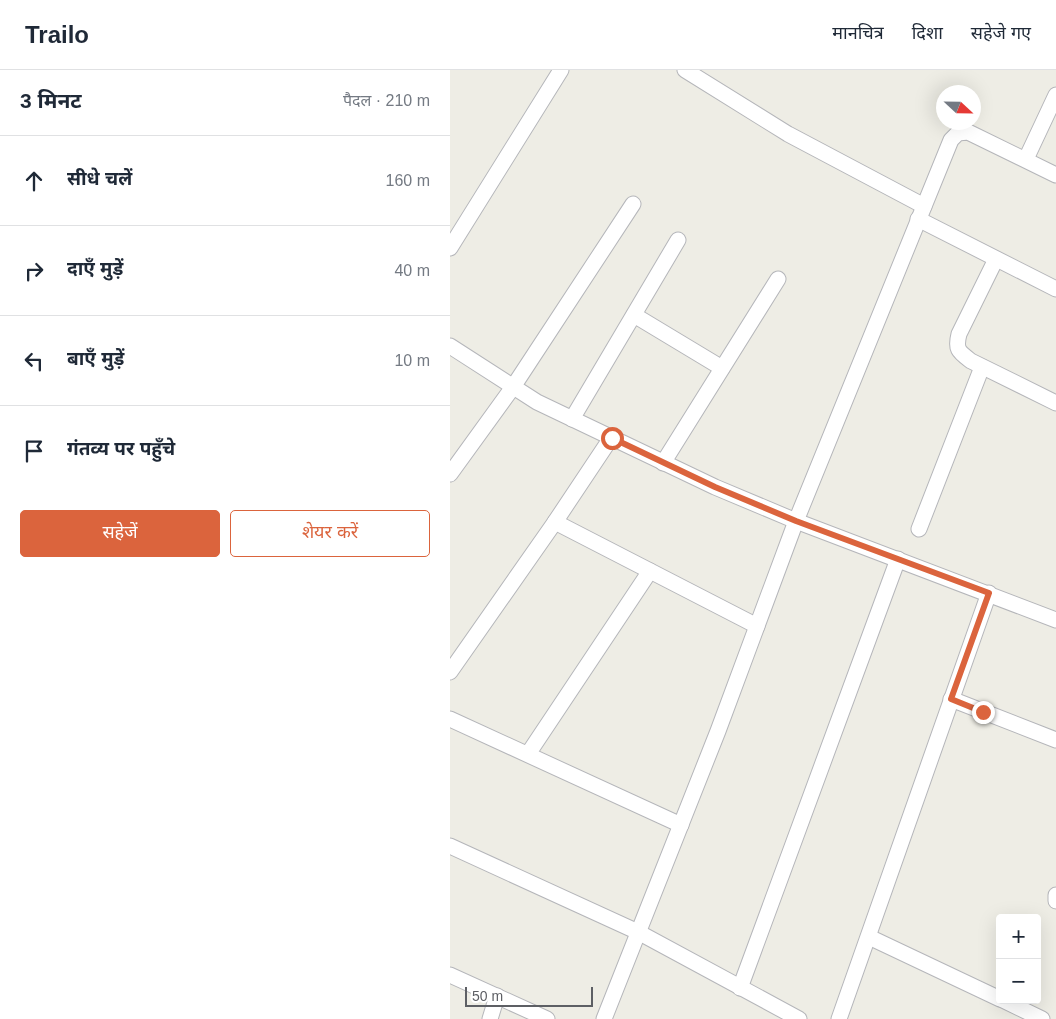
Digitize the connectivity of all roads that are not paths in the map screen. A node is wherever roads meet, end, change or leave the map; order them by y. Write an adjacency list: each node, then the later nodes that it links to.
1 (562, 70): 9 (street)
2 (685, 70): 7 (street)
3 (1056, 95): 4 (street)
4 (1026, 159): 5 (street); 7 (street)
5 (1056, 175)
6 (633, 204): 17 (street)
7 (921, 213): 10 (street); 23 (street)
8 (678, 240): 13 (street)
9 (450, 248)
10 (996, 259): 12 (street); 15 (street)
11 (778, 279): 16 (street)
12 (1056, 289)
13 (634, 315): 16 (street); 19 (street)
14 (450, 346): 17 (street)
15 (982, 367): 18 (street); 25 (street)
16 (722, 368): 21 (street)
17 (513, 386): 19 (street); 22 (street)
18 (1056, 402)
19 (572, 419): 20 (street)
20 (612, 438): 21 (street); 24 (street)
21 (663, 463): 23 (street)
22 (450, 474)
23 (796, 521): 26 (street); 30 (street)
24 (555, 522): 27 (street); 31 (street)
25 (919, 529)
26 (898, 559): 28 (street); 43 (street)
27 (650, 571): 30 (street); 35 (street)
28 (989, 593): 29 (street); 32 (street)
29 (1056, 620)
30 (757, 626): 36 (street)
31 (450, 672)
32 (951, 699): 34 (street); 41 (street)
33 (450, 719): 35 (street)
34 (1056, 740)
35 (528, 754): 36 (street)
36 (681, 825): 40 (street)
37 (450, 846): 40 (street)
38 (1056, 894): 39 (street)
39 (1056, 901)
40 (638, 932): 43 (street); 49 (street)
41 (868, 937): 45 (street); 51 (street)
42 (450, 975): 44 (street)
43 (740, 988): 50 (street)
44 (497, 996): 47 (street); 48 (street)
45 (996, 998)
46 (1010, 1004): 52 (street)
47 (490, 1019)
48 (547, 1019)
49 (604, 1019)
50 (799, 1019)
51 (839, 1019)
52 (1042, 1019)

